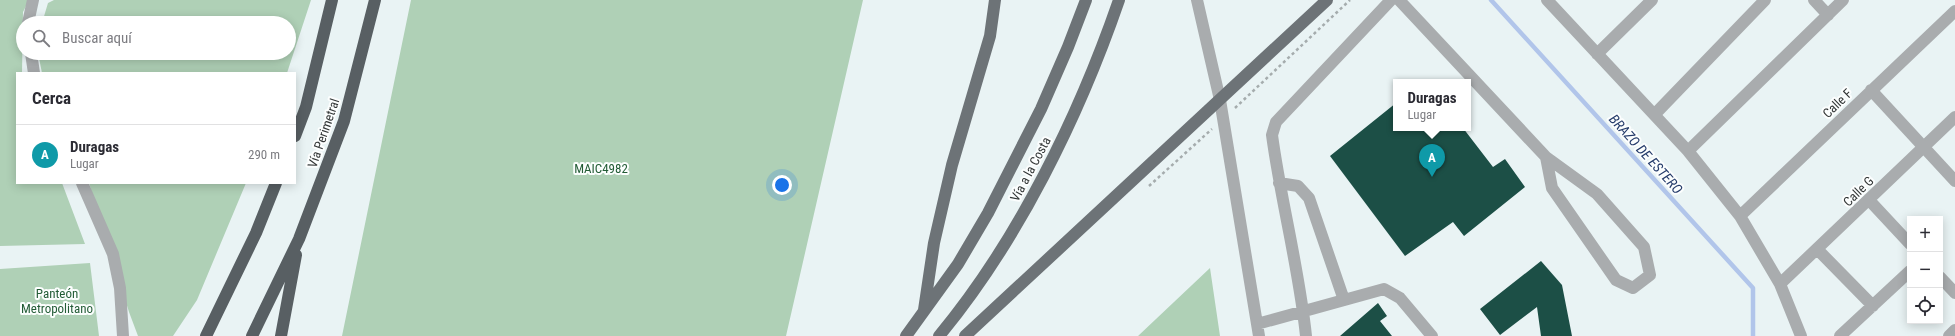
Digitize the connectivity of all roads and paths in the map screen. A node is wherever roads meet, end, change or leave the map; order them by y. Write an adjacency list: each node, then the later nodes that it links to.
1 (33, 0): 18 (street)
2 (332, 0): 26 (highway, Vía Perimetral)
3 (375, 0): 36 (highway, Vía Perimetral)
4 (995, 0): 46 (main road)
5 (1086, 0): 46 (main road, Vía a la Costa)
6 (1119, 0): 54 (main road, Vía a la Costa)
7 (1197, 0): 23 (street)
8 (1327, 0): 23 (main road)
9 (1391, 0): 31 (street)
10 (1399, 0): 29 (street)
11 (1547, 0): 19 (street)
12 (1652, 0): 19 (street)
13 (1766, 0): 24 (street)
14 (1814, 0): 17 (street)
15 (1843, 0): 17 (street)
16 (1955, 11): 22 (street, Calle F)
17 (1828, 15): 28 (street)
18 (30, 16)
19 (1597, 54): 24 (street)
20 (32, 60): 21 (street)
21 (34, 72)
22 (1871, 90): 27 (street); 35 (street, Calle F)
23 (1220, 100): 47 (street); 55 (main road)
24 (1655, 114): 28 (street)
25 (1955, 117): 27 (street, Calle G)
26 (296, 133)
27 (1923, 147): 30 (street); 34 (street, Calle G)
28 (1688, 151): 35 (street)
29 (1546, 156): 29 (street)
30 (1955, 181)
31 (1279, 183): 43 (street); 45 (street)
32 (82, 184): 49 (street)
33 (276, 184): 50 (highway)
34 (1869, 200): 37 (street); 38 (street, Calle G)
35 (1740, 216): 41 (street)
36 (299, 239): 51 (highway, Vía Perimetral); 52 (highway)
37 (1907, 241)
38 (1817, 249): 41 (street, Calle G); 44 (street)
39 (1907, 274): 44 (street)
40 (1943, 280): 42 (street)
41 (1780, 284): 58 (street)
42 (1955, 293)
43 (1344, 300): 45 (street); 57 (street)
44 (1874, 306): 59 (street)
45 (1304, 312): 47 (street); 56 (street)
46 (924, 313): 53 (main road, Vía a la Costa)
47 (1258, 330)
48 (1955, 330): 60 (street)
49 (123, 336)
50 (206, 336)
51 (252, 336)
52 (281, 336)
53 (906, 336)
54 (939, 336)
55 (965, 336)
56 (1306, 336)
57 (1432, 336)
58 (1801, 336)
59 (1840, 336)
60 (1949, 336)

